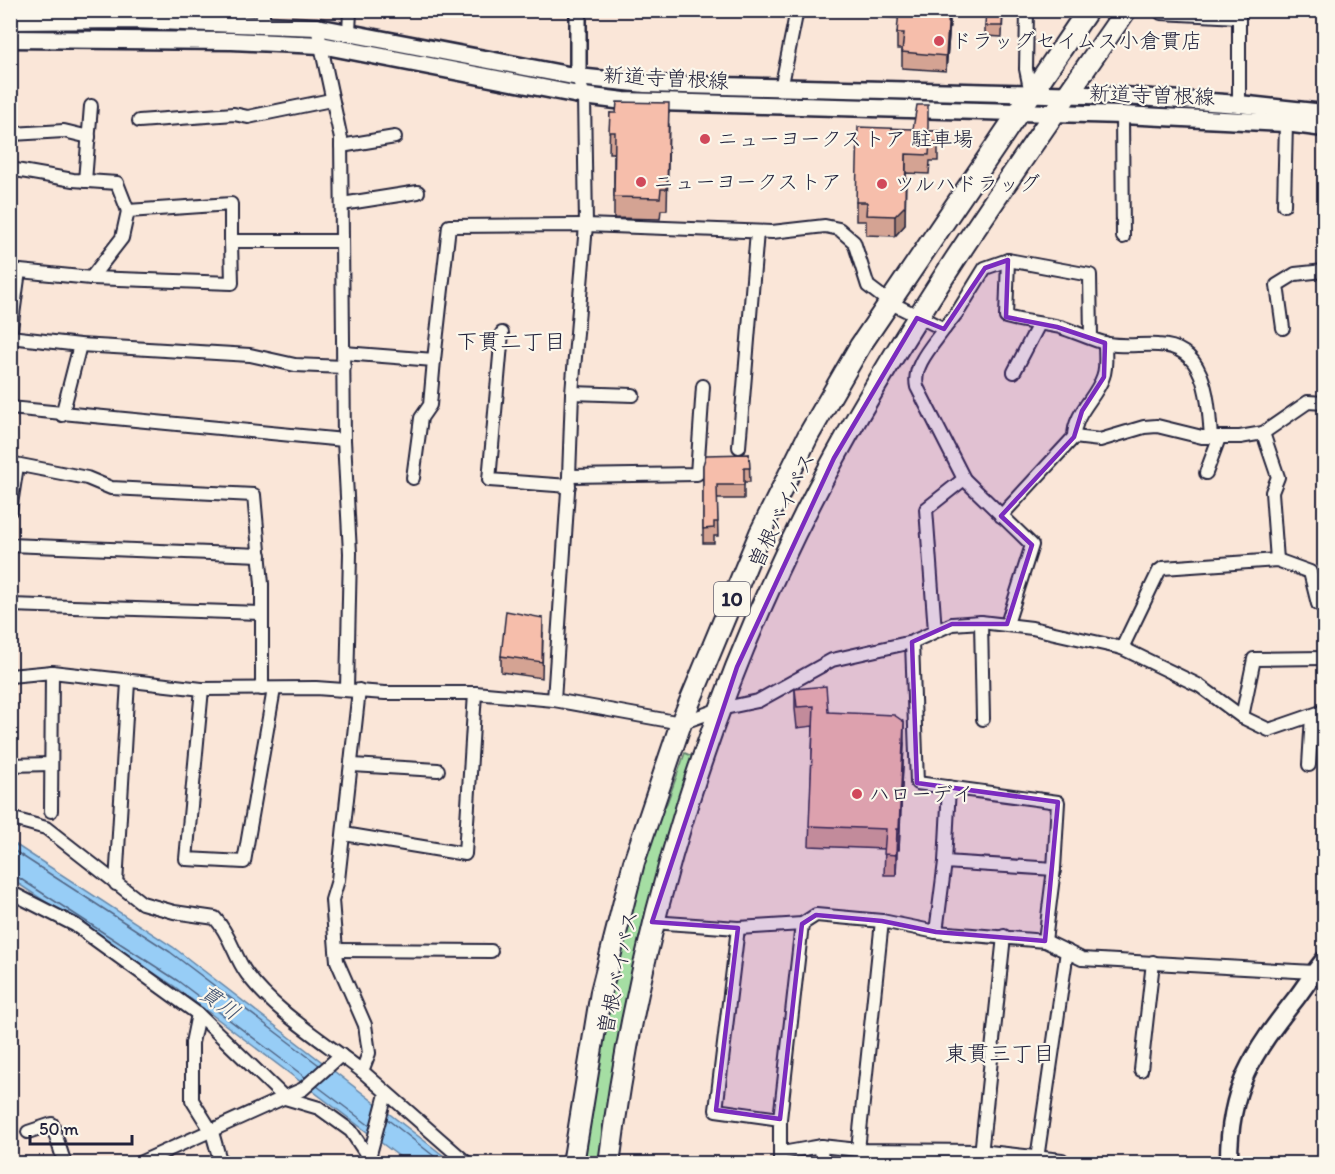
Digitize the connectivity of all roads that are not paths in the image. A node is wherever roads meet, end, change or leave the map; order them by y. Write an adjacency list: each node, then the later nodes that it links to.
1 (351, 10): 17 (street)
2 (578, 10): 21 (street)
3 (797, 10): 22 (street)
4 (886, 10): 5 (street)
5 (932, 10)
6 (1027, 10): 23 (street)
7 (1088, 10): 23 (highway, 曽根バイパス / 10)
8 (1126, 10): 25 (highway, 曽根バイパス / 10)
9 (1161, 13): 10 (street)
10 (1239, 14): 27 (street)
11 (130, 15): 12 (main road); 13 (main road); 19 (street)
12 (50, 16): 15 (main road)
13 (208, 16): 14 (main road)
14 (263, 17): 16 (main road)
15 (10, 21)
16 (317, 27): 17 (main road, 新道寺曽根線); 20 (street)
17 (349, 33): 21 (main road, 新道寺曽根線)
18 (10, 39): 19 (main road, 新道寺曽根線)
19 (129, 40): 20 (main road, 新道寺曽根線)
20 (321, 45): 24 (main road, 新道寺曽根線); 26 (street)
21 (578, 77): 22 (main road, 新道寺曽根線); 24 (street)
22 (781, 89): 23 (main road, 新道寺曽根線)
23 (1031, 93): 25 (main road, 新道寺曽根線); 29 (highway, 曽根バイパス / 10)
24 (584, 96): 29 (main road, 新道寺曽根線); 46 (street)
25 (1068, 96): 27 (main road, 新道寺曽根線); 31 (highway, 曽根バイパス / 10)
26 (330, 100): 33 (street); 39 (street)
27 (1239, 104): 30 (main road, 新道寺曽根線)
28 (91, 106): 36 (street)
29 (1018, 112): 31 (main road, 新道寺曽根線); 55 (highway, 曽根バイパス / 10)
30 (1324, 113)
31 (1055, 115): 32 (main road, 新道寺曽根線); 56 (highway, 曽根バイパス / 10)
32 (1122, 115): 34 (main road, 新道寺曽根線); 48 (street)
33 (139, 121)
34 (1286, 123): 35 (main road, 新道寺曽根線); 44 (street)
35 (1324, 128)
36 (88, 137): 38 (street); 41 (street)
37 (395, 137): 39 (street)
38 (10, 143)
39 (341, 146): 43 (street)
40 (10, 169): 41 (street)
41 (85, 181): 45 (street)
42 (418, 192): 43 (street)
43 (342, 204): 50 (street)
44 (1284, 205)
45 (128, 212): 49 (street); 54 (street)
46 (586, 225): 47 (street); 66 (street); 70 (street)
47 (757, 232): 55 (street); 79 (street)
48 (1123, 237)
49 (231, 241): 50 (street); 54 (street)
50 (342, 241): 65 (street)
51 (1008, 260): 57 (street); 59 (street); 62 (street)
52 (15, 270): 54 (street); 61 (street)
53 (1324, 271): 58 (street)
54 (91, 278)
55 (889, 302): 56 (street); 112 (highway, 曽根バイパス / 10)
56 (917, 318): 59 (street); 107 (highway, 曽根バイパス / 10)
57 (1039, 324): 62 (street); 68 (street)
58 (1283, 328)
59 (944, 329): 83 (street)
60 (502, 333): 84 (street)
61 (10, 337): 64 (street)
62 (1091, 337): 63 (street)
63 (1106, 344): 76 (street); 77 (street)
64 (80, 345): 67 (street); 74 (street)
65 (344, 353): 66 (street); 67 (street)
66 (434, 360): 82 (street)
67 (344, 367): 78 (street)
68 (1014, 372)
69 (703, 386): 84 (street)
70 (572, 393): 71 (street); 84 (street)
71 (633, 395)
72 (1324, 403): 75 (street)
73 (10, 408): 74 (street)
74 (62, 415): 78 (street)
75 (1263, 433): 77 (street); 89 (street)
76 (1074, 437): 77 (street); 86 (street)
77 (1215, 438): 81 (street)
78 (344, 440): 104 (street)
79 (738, 447)
80 (14, 464): 85 (street); 88 (street)
81 (1206, 473)
82 (413, 478)
83 (964, 479): 86 (street); 95 (street)
84 (569, 481): 106 (street)
85 (10, 512)
86 (1001, 516): 94 (street)
87 (10, 545): 88 (street)
88 (260, 555): 92 (street)
89 (1277, 560): 90 (street); 97 (street)
90 (1318, 604)
91 (10, 605): 92 (street)
92 (261, 613): 103 (street)
93 (981, 622): 94 (street); 95 (street); 111 (street)
94 (1007, 624): 97 (street)
95 (936, 631): 96 (street)
96 (912, 642): 107 (street); 118 (street)
97 (1122, 648): 110 (street)
98 (1324, 658): 110 (street)
99 (52, 672): 100 (street); 101 (street); 113 (street)
100 (10, 676)
101 (128, 681): 102 (street); 124 (street)
102 (202, 689): 103 (street); 103 (street)
103 (268, 689): 104 (street)
104 (353, 690): 105 (street); 115 (street)
105 (475, 693): 106 (street); 121 (street)
106 (554, 700): 112 (street)
107 (720, 709): 112 (street); 127 (highway, 曽根バイパス / 10)
108 (1324, 711): 109 (street)
109 (1312, 716): 110 (street); 116 (street)
110 (1242, 717)
111 (983, 719)
112 (681, 723): 157 (highway, 曽根バイパス / 10)
113 (51, 764): 114 (street); 119 (street)
114 (10, 765)
115 (352, 765): 117 (street); 121 (street)
116 (1309, 765)
117 (438, 770)
118 (949, 787): 122 (street); 123 (street)
119 (51, 811)
120 (10, 818): 124 (street)
121 (344, 834): 133 (street)
122 (945, 862): 123 (street); 130 (street)
123 (1054, 869): 132 (street)
124 (116, 884): 139 (street)
125 (10, 892): 138 (street)
126 (882, 921): 128 (street); 130 (street); 148 (street)
127 (652, 922): 129 (street); 158 (highway, 曽根バイパス / 10)
128 (802, 924): 129 (street); 144 (street)
129 (738, 928): 144 (street)
130 (936, 932): 131 (street)
131 (1004, 936): 132 (street); 150 (street)
132 (1045, 941): 135 (street)
133 (336, 950): 134 (street); 141 (street)
134 (491, 951)
135 (1067, 951): 136 (street); 152 (street)
136 (1153, 962): 137 (street); 140 (street)
137 (1319, 966): 161 (main road)
138 (198, 1014): 143 (street); 146 (street)
139 (338, 1057): 141 (street); 143 (street)
140 (1141, 1070)
141 (362, 1071): 142 (street)
142 (385, 1096): 149 (street); 156 (street)
143 (285, 1098): 146 (street); 149 (street)
144 (780, 1119): 151 (street)
145 (28, 1132): 153 (street)
146 (212, 1132): 154 (street); 155 (street)
147 (821, 1146): 148 (street); 151 (street); 159 (street)
148 (858, 1150): 150 (street)
149 (373, 1156)
150 (980, 1157): 152 (street)
151 (781, 1158)
152 (1037, 1159): 160 (street)
153 (65, 1164)
154 (138, 1164)
155 (220, 1164)
156 (468, 1164)
157 (573, 1164)
158 (609, 1164)
159 (822, 1164)
160 (1062, 1164)
161 (1229, 1164)

